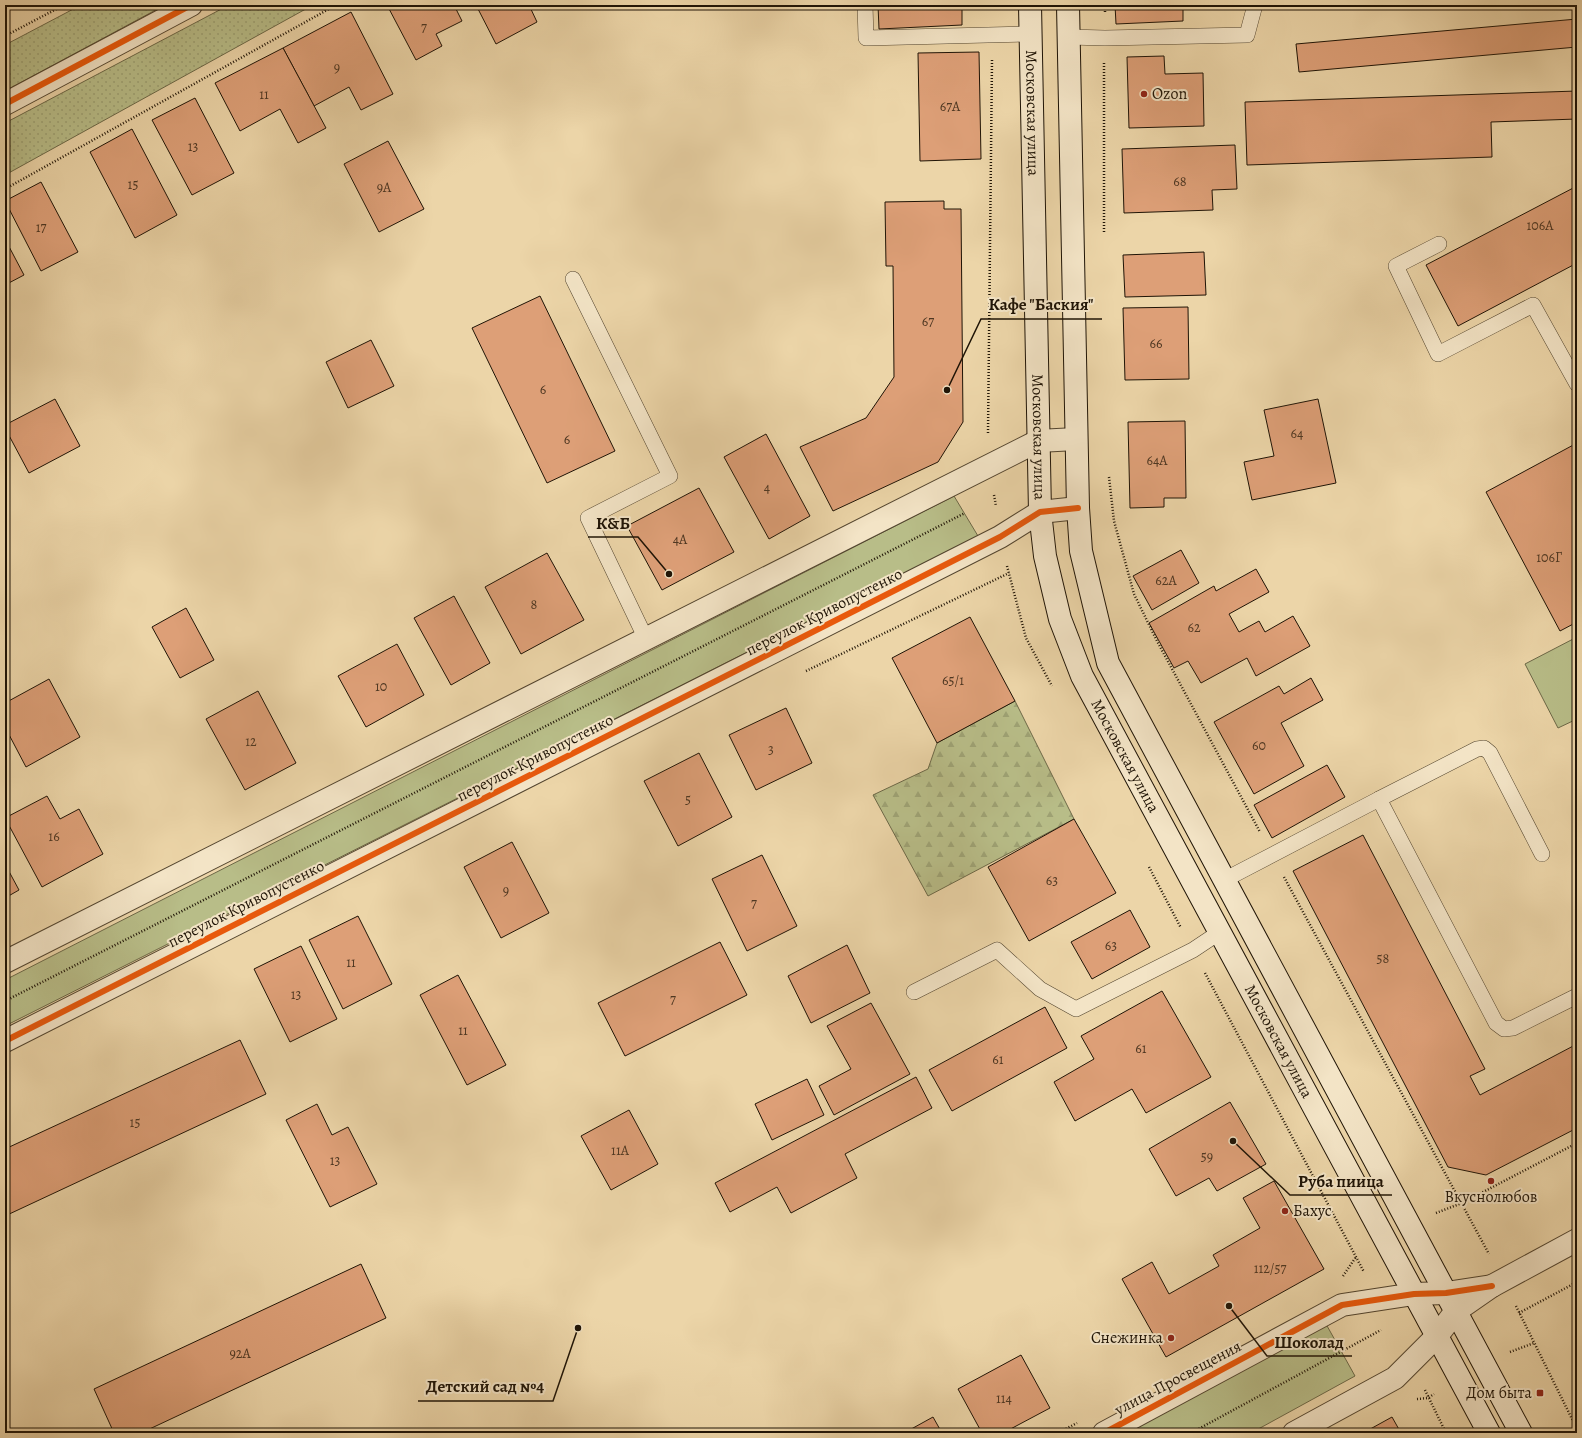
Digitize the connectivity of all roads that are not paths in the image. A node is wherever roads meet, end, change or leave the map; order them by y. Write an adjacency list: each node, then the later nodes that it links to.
1 (191, 5): 8 (street)
2 (865, 5): 6 (lane)
3 (1030, 5): 6 (street, Московская улица)
4 (1068, 5): 7 (street, Московская улица)
5 (1255, 5): 7 (lane)
6 (1030, 34): 13 (street, Московская улица)
7 (1069, 37): 12 (street, Московская улица)
8 (5, 104)
9 (1439, 244): 11 (lane)
10 (573, 279): 16 (lane)
11 (1577, 384)
12 (1076, 439): 13 (street); 14 (street, Московская улица)
13 (1038, 441): 15 (street, Московская улица); 16 (street)
14 (1078, 508): 15 (street, переулок Кривопустенко); 19 (street, Московская улица)
15 (1040, 512): 20 (street, Московская улица); 24 (street, переулок Кривопустенко)
16 (646, 639): 21 (street)
17 (1379, 800): 18 (lane); 19 (lane); 23 (lane)
18 (1542, 854)
19 (1224, 880): 27 (street, Московская улица)
20 (1220, 932): 22 (lane); 28 (street, Московская улица)
21 (5, 962)
22 (914, 992)
23 (1577, 996)
24 (5, 1041)
25 (1577, 1240): 26 (street, улица Просвещения)
26 (1498, 1283): 27 (street, улица Просвещения); 29 (street, улица Просвещения)
27 (1446, 1293): 28 (street, улица Просвещения); 29 (street, Московская улица)
28 (1414, 1294): 30 (street, Московская улица); 31 (street, улица Просвещения)
29 (1456, 1311): 30 (street, улица Просвещения); 34 (street, Московская улица)
30 (1437, 1336): 32 (street, улица Просвещения); 33 (street, Московская улица)
31 (1104, 1433)
32 (1294, 1433)
33 (1489, 1433)
34 (1521, 1433)

